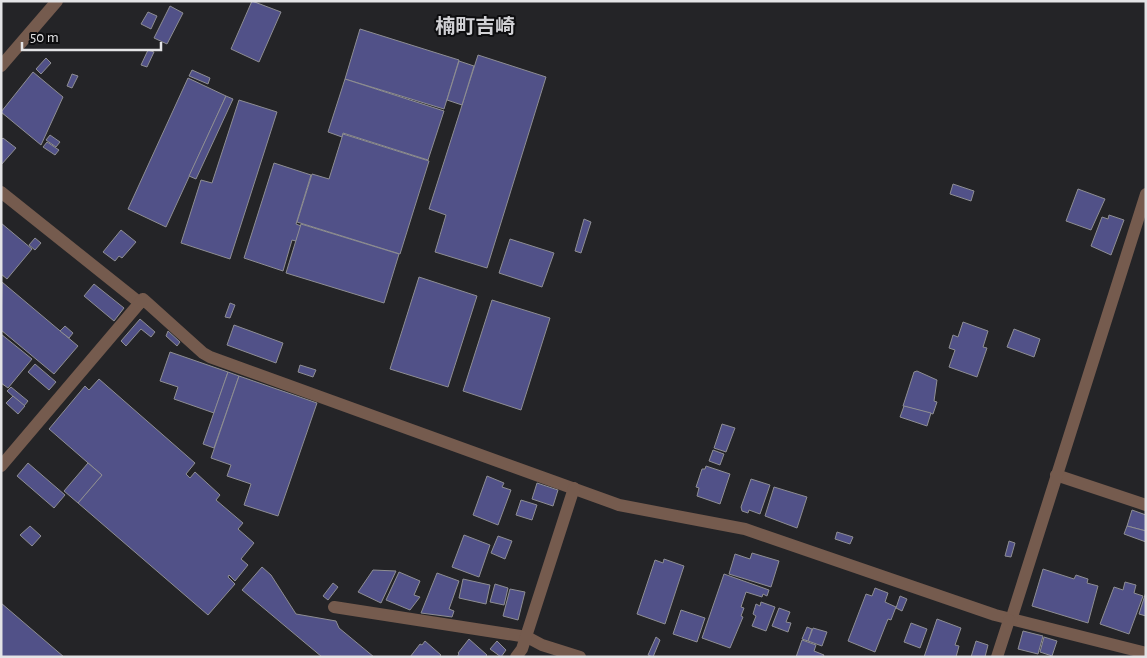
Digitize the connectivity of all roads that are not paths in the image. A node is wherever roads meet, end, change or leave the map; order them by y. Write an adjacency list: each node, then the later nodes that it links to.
1 (57, 1): 2 (street)
2 (1, 66)
3 (1, 192): 5 (street)
4 (1146, 194): 7 (street)
5 (140, 303): 6 (street); 8 (street)
6 (1, 466)
7 (1056, 475): 9 (street); 11 (street)
8 (574, 488): 11 (street); 12 (street)
9 (1146, 504)
10 (334, 607): 12 (street)
11 (1010, 620): 13 (street); 16 (street)
12 (527, 637): 14 (street); 15 (street)
13 (1146, 653)
14 (516, 657)
15 (580, 657)
16 (997, 657)

